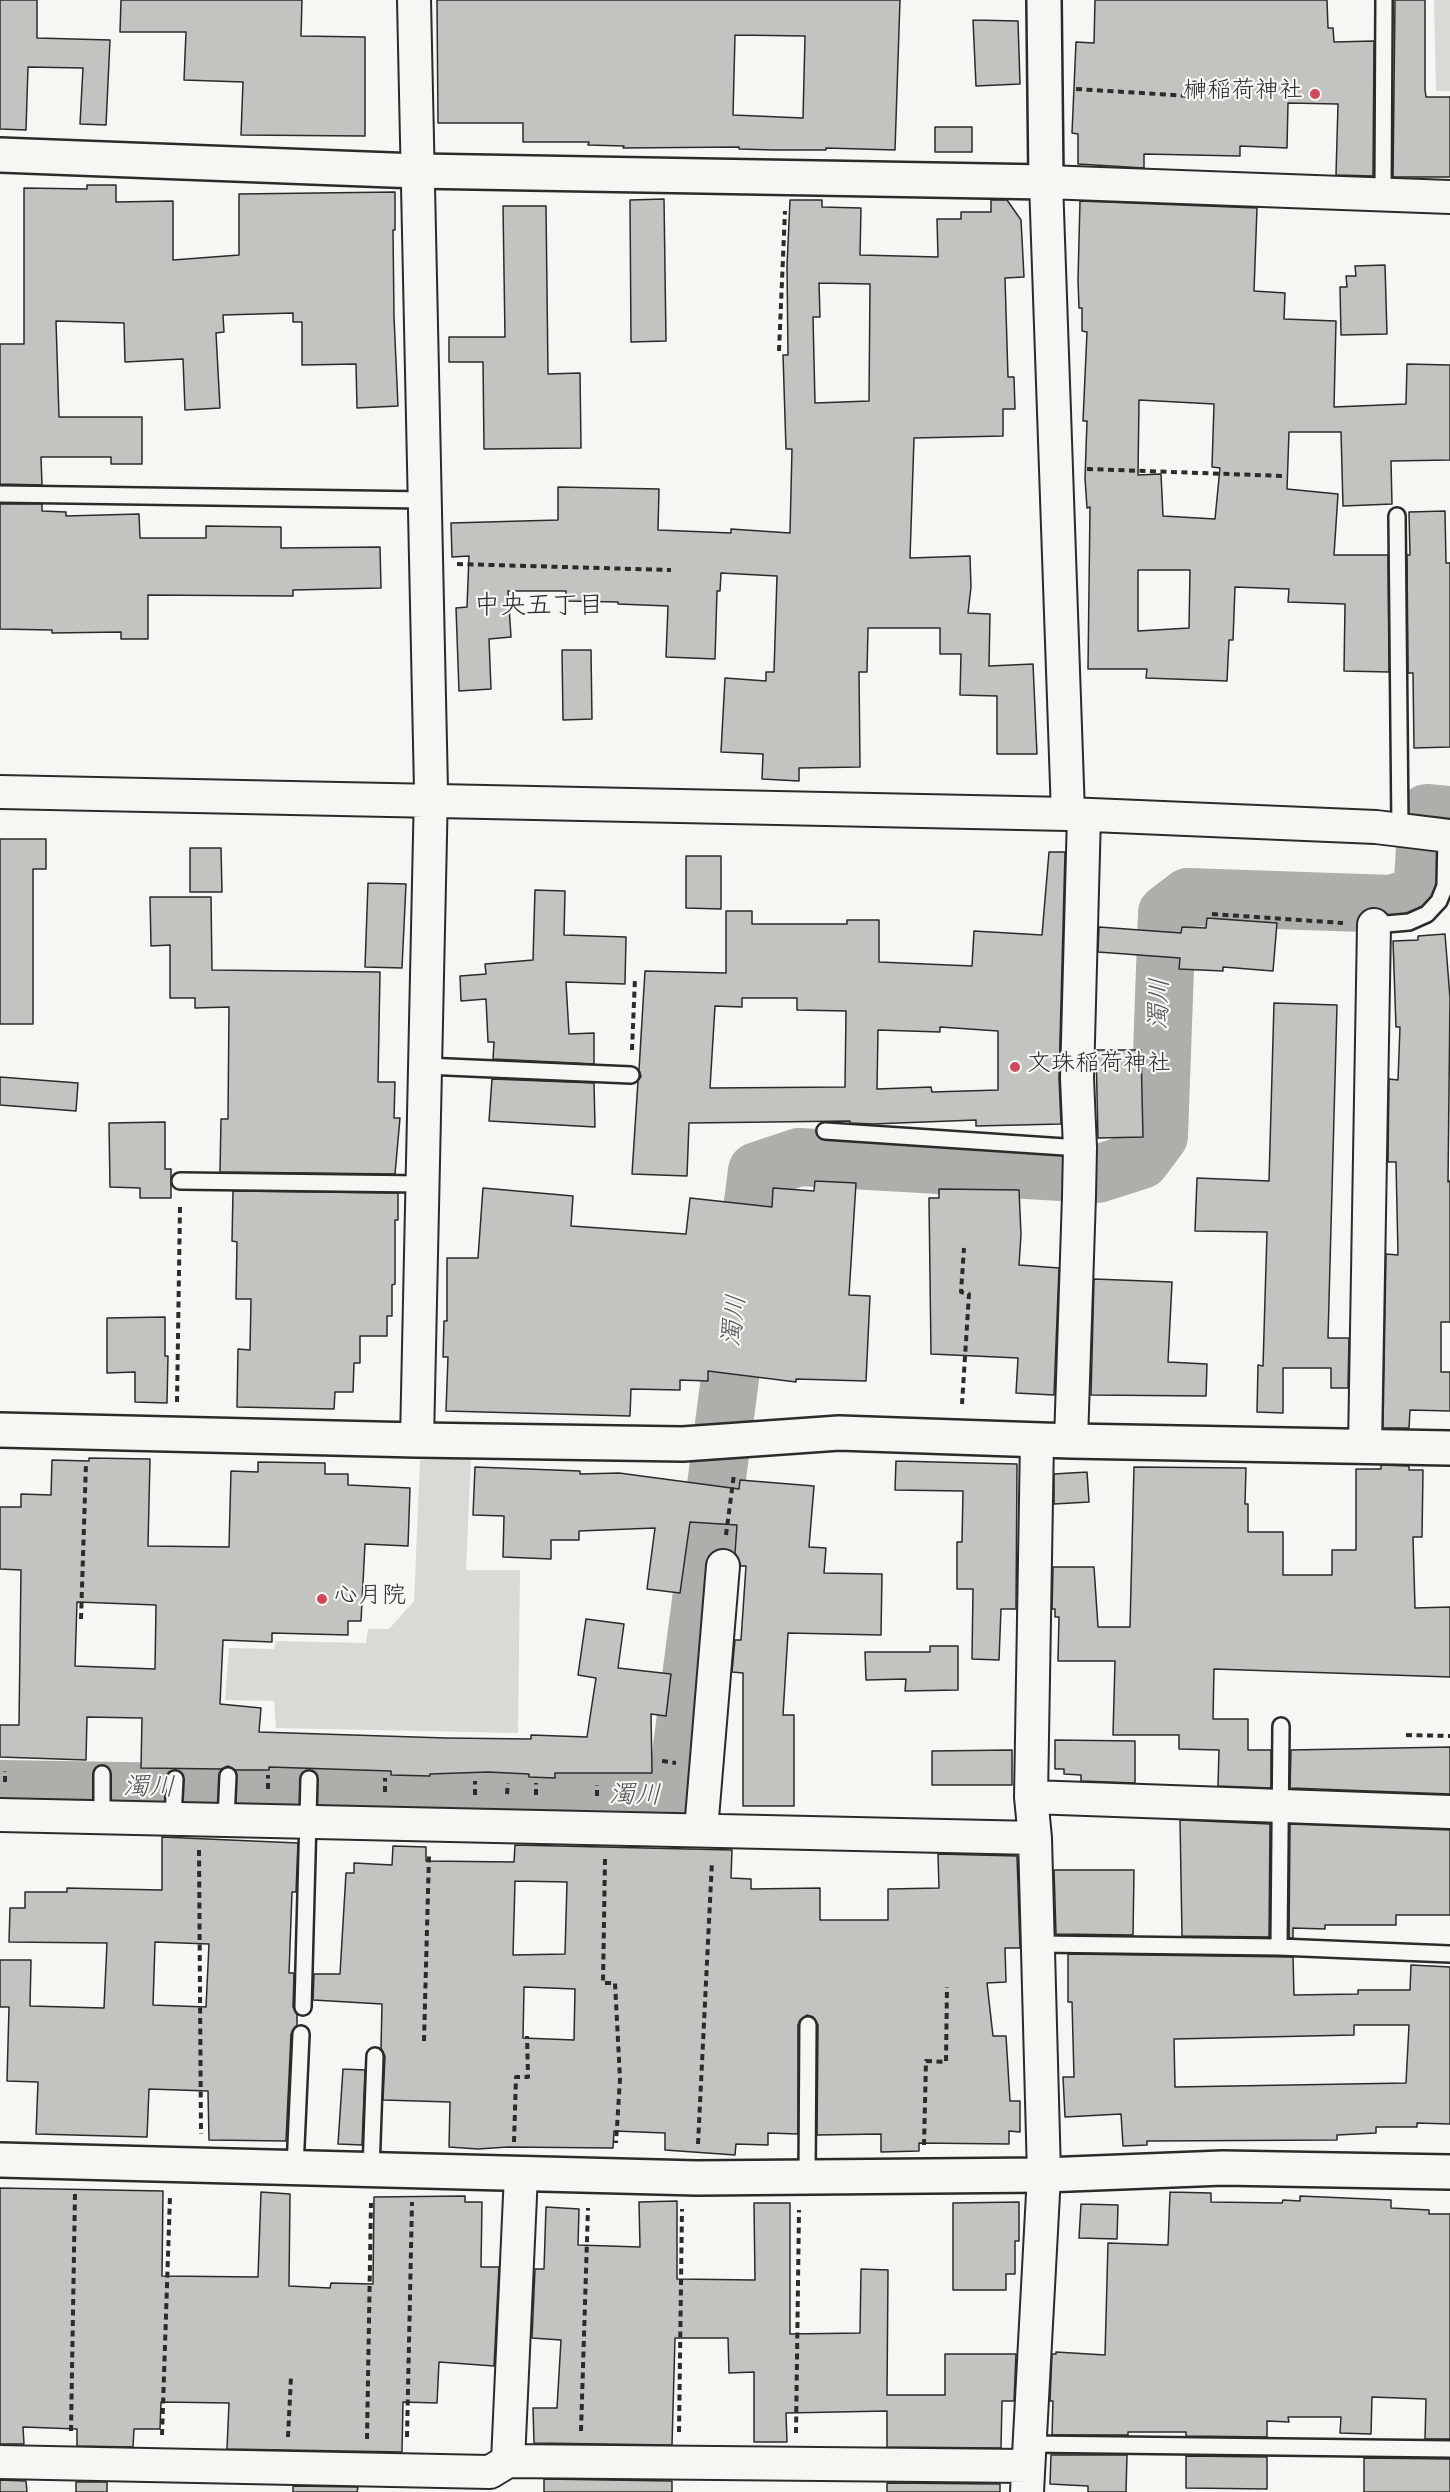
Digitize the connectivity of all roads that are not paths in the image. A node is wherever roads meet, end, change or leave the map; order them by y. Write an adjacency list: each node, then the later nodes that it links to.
1 (414, 0): 5 (street)
2 (1044, 0): 6 (street)
3 (1384, 0): 7 (lane)
4 (0, 155): 5 (street)
5 (417, 171): 6 (street); 10 (street)
6 (1046, 182): 7 (street); 14 (street)
7 (1383, 194): 8 (street)
8 (1450, 197)
9 (0, 494): 10 (lane)
10 (424, 500): 13 (street)
11 (1397, 516): 15 (lane)
12 (0, 792): 13 (street)
13 (431, 801): 14 (street); 18 (street)
14 (1076, 815): 15 (street); 21 (street)
15 (1402, 830): 16 (street)
16 (1446, 836): 17 (lane)
17 (1374, 925): 28 (street)
18 (424, 1066): 19 (lane); 23 (street)
19 (631, 1075)
20 (825, 1131): 21 (lane)
21 (1080, 1149): 27 (street)
22 (180, 1181): 23 (lane)
23 (422, 1184): 25 (street)
24 (0, 1430): 25 (street)
25 (417, 1440): 26 (street)
26 (1037, 1440): 27 (street); 36 (street)
27 (1071, 1441): 28 (street)
28 (1365, 1446): 29 (street)
29 (1450, 1448)
30 (723, 1566): 43 (street)
31 (1281, 1726): 37 (lane)
32 (102, 1774): 39 (lane)
33 (228, 1776): 41 (lane)
34 (175, 1779): 41 (lane)
35 (309, 1779): 42 (lane)
36 (1031, 1797): 37 (street); 44 (street)
37 (1281, 1806): 40 (street); 46 (lane)
38 (3, 1811): 39 (street)
39 (102, 1812): 41 (street)
40 (1450, 1812)
41 (200, 1814): 42 (street)
42 (308, 1815): 43 (street); 48 (lane)
43 (707, 1830): 44 (street)
44 (1035, 1838): 45 (street)
45 (1038, 1944): 46 (lane); 57 (street)
46 (1279, 1947): 47 (lane)
47 (1450, 1954)
48 (303, 2007)
49 (808, 2025): 58 (lane)
50 (301, 2034): 53 (lane)
51 (375, 2056): 54 (lane)
52 (0, 2160): 53 (street)
53 (295, 2168): 54 (street)
54 (371, 2170): 56 (street)
55 (1450, 2172): 57 (street)
56 (517, 2174): 58 (street); 62 (street)
57 (1044, 2175): 58 (street); 61 (street)
58 (803, 2177)
59 (1450, 2449): 61 (lane)
60 (0, 2462): 62 (street)
61 (1028, 2467): 62 (street)
62 (496, 2475)

